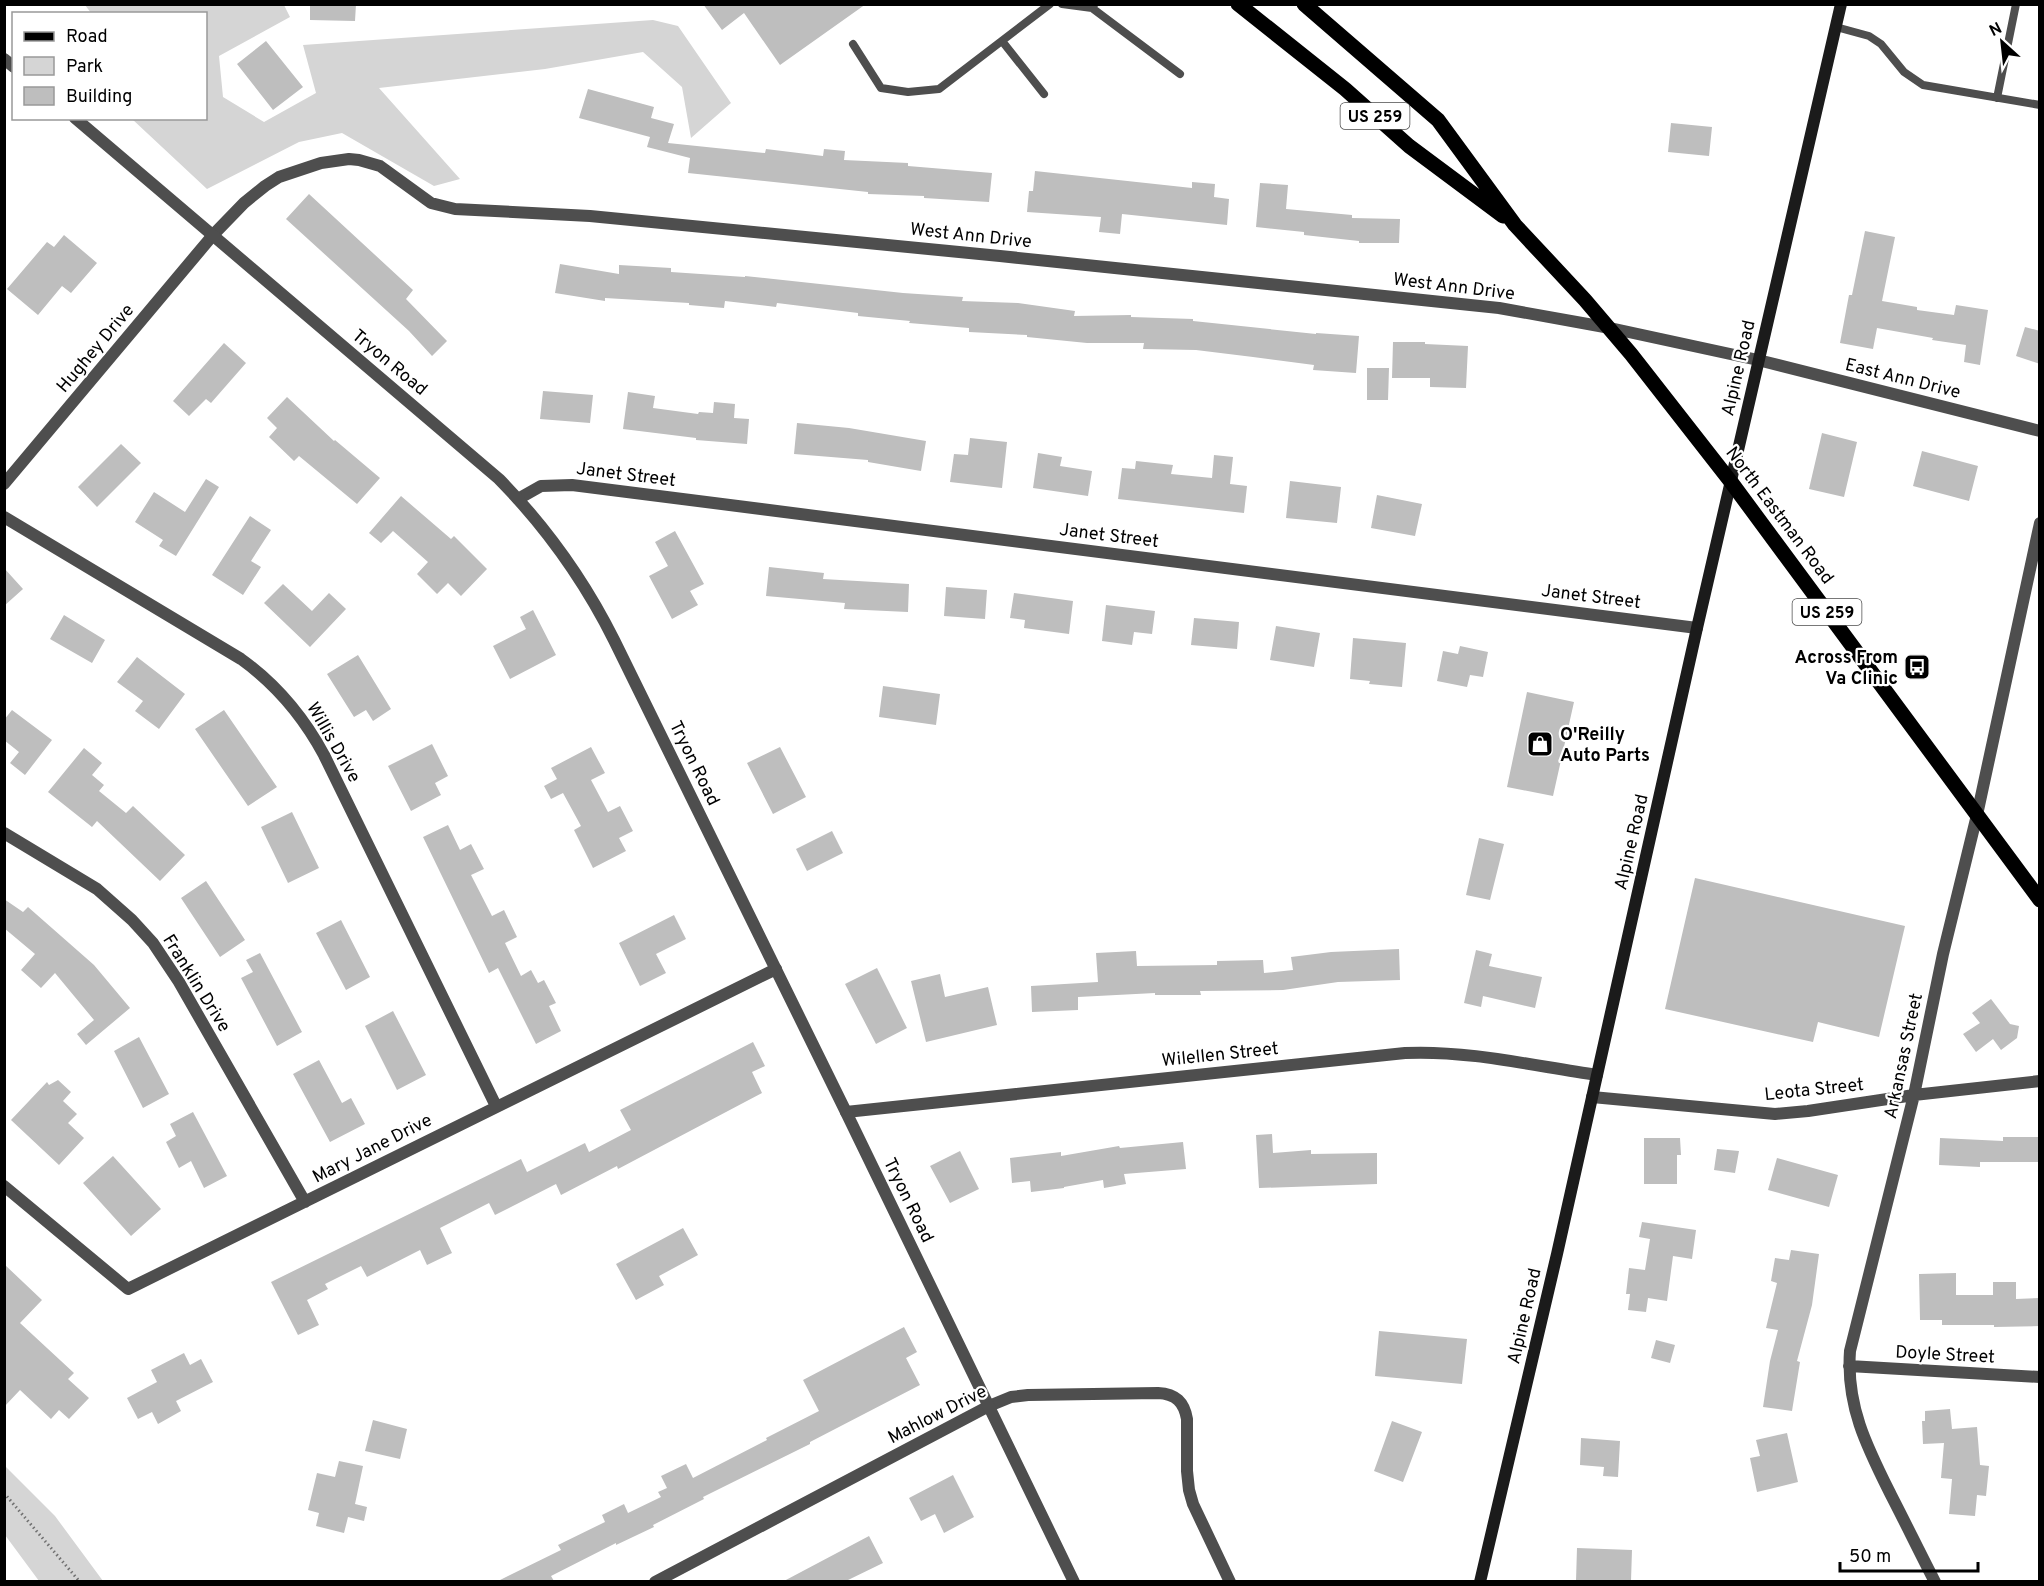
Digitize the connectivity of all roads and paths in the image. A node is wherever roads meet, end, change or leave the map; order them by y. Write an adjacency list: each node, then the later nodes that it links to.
1 (1050, 4): 9 (lane)
2 (1062, 4): 7 (lane)
3 (1238, 4): 16 (main road, North Eastman Road / US 259)
4 (1304, 4): 16 (main road, North Eastman Road / US 259)
5 (1841, 4): 8 (main road, Alpine Road)
6 (2016, 4): 13 (lane)
7 (1093, 6): 11 (lane)
8 (1836, 27): 13 (lane); 19 (main road, Alpine Road)
9 (1002, 41): 10 (lane); 12 (lane)
10 (853, 44)
11 (1180, 74)
12 (1044, 94)
13 (1997, 98): 14 (lane)
14 (2040, 105)
15 (77, 120): 17 (street, Tryon Road)
16 (1515, 225): 18 (main road, North Eastman Road / US 259)
17 (213, 235): 18 (street, West Ann Drive); 22 (street, Hughey Drive); 23 (street, Tryon Road)
18 (1610, 328): 19 (street, West Ann Drive); 21 (main road, North Eastman Road / US 259)
19 (1758, 360): 20 (street, East Ann Drive); 21 (main road, Alpine Road)
20 (2040, 431)
21 (1731, 482): 26 (main road, Alpine Road); 27 (main road, North Eastman Road / US 259)
22 (4, 484)
23 (518, 499): 26 (street, Janet Street); 30 (street, Tryon Road)
24 (4, 517): 35 (street, Willis Drive)
25 (2040, 523): 27 (street, Arkansas Street)
26 (1697, 628): 31 (main road, Alpine Road)
27 (1977, 815): 29 (main road, North Eastman Road / US 259); 33 (street, Arkansas Street)
28 (4, 834): 38 (street, Franklin Drive)
29 (2040, 900)
30 (776, 969): 35 (street, Mary Jane Drive); 36 (street, Tryon Road)
31 (1597, 1075): 34 (main road, Alpine Road); 36 (street, Wilellen Street)
32 (2040, 1082): 33 (street, Leota Street)
33 (1914, 1095): 34 (street, Leota Street); 39 (street, Arkansas Street)
34 (1592, 1096): 47 (main road, Alpine Road)
35 (496, 1106): 38 (street, Mary Jane Drive)
36 (846, 1112): 41 (street, Tryon Road)
37 (4, 1186): 38 (street, Mary Jane Drive)
38 (305, 1202)
39 (1849, 1366): 40 (street, Doyle Street); 48 (street, Arkansas Street)
40 (2040, 1377)
41 (989, 1406): 44 (street, Mahlow Drive); 45 (street, Tryon Road); 46 (street, Mahlow Drive)
42 (4, 1493): 43 (path)
43 (80, 1581)
44 (655, 1581)
45 (1074, 1581)
46 (1230, 1581)
47 (1480, 1581)
48 (1935, 1581)

